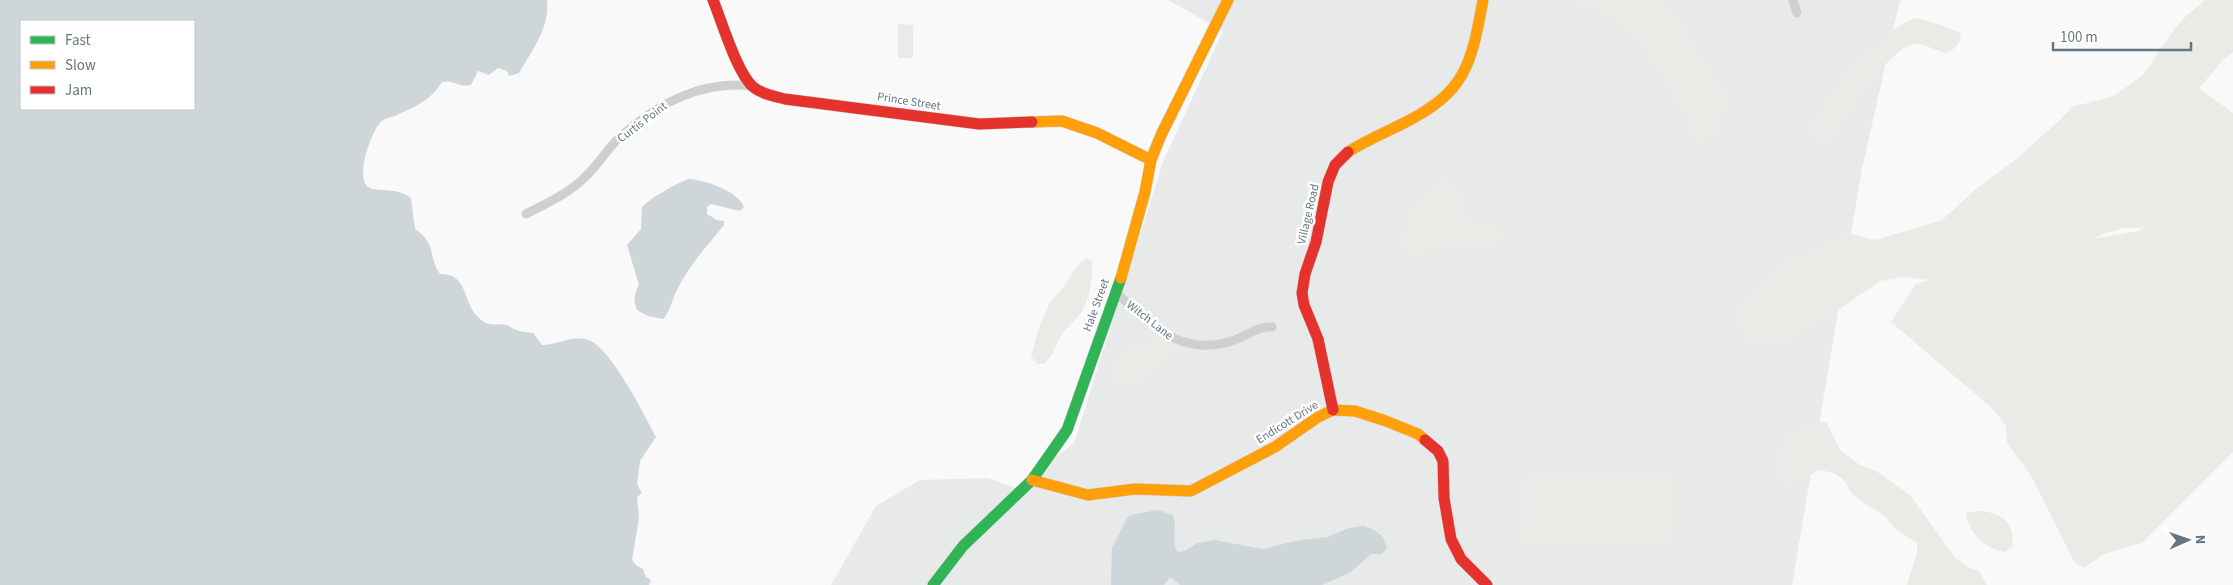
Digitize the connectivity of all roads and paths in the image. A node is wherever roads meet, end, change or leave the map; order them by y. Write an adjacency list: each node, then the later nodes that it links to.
1 (713, 0): 6 (street)
2 (1228, 0): 7 (street, Hale Street)
3 (1483, 0): 11 (street, Village Road)
4 (1793, 0): 5 (street)
5 (1797, 13)
6 (752, 86): 7 (street, Prince Street); 8 (street, Curtis Point)
7 (1151, 160): 9 (street, Hale Street)
8 (526, 214)
9 (1116, 292): 10 (street, Witch Lane); 12 (street, Hale Street)
10 (1272, 328)
11 (1333, 410): 12 (street, Endicott Drive); 14 (street, Endicott Drive)
12 (1032, 480): 13 (street, Hale Street)
13 (933, 585)
14 (1487, 585)

